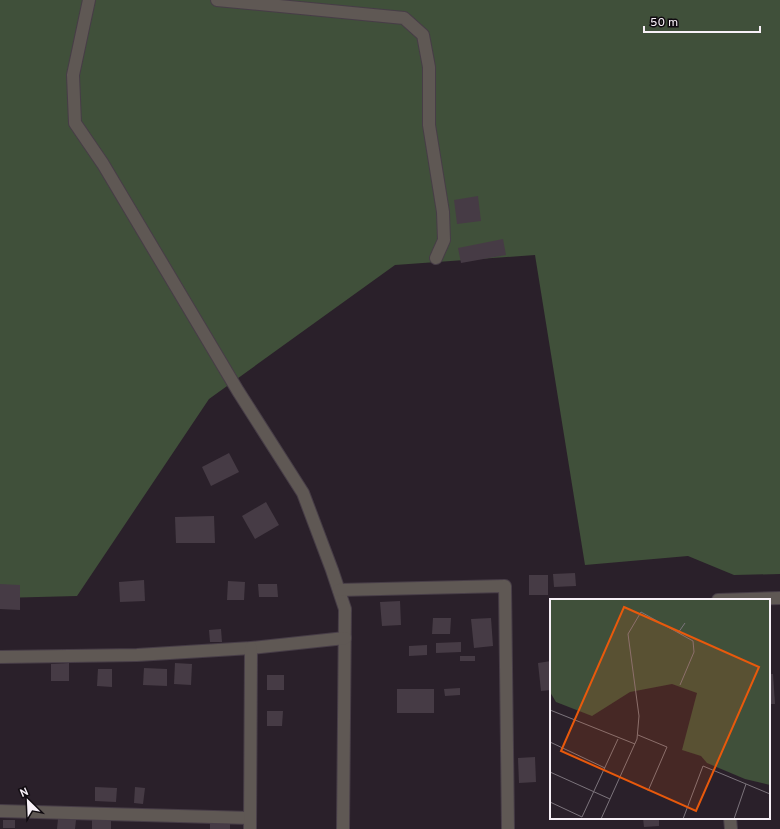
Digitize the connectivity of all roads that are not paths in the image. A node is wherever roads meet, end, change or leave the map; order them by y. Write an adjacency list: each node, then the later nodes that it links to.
1 (90, 0): 5 (street)
2 (217, 0): 3 (street)
3 (316, 5): 4 (street)
4 (436, 258)
5 (339, 590): 8 (street); 15 (street)
6 (780, 598): 7 (street)
7 (749, 599)
8 (345, 638): 9 (street); 14 (street)
9 (251, 648): 10 (street); 13 (street)
10 (0, 657)
11 (0, 811): 13 (street)
12 (730, 819): 16 (street)
13 (250, 823)
14 (343, 829)
15 (508, 829)
16 (731, 829)

